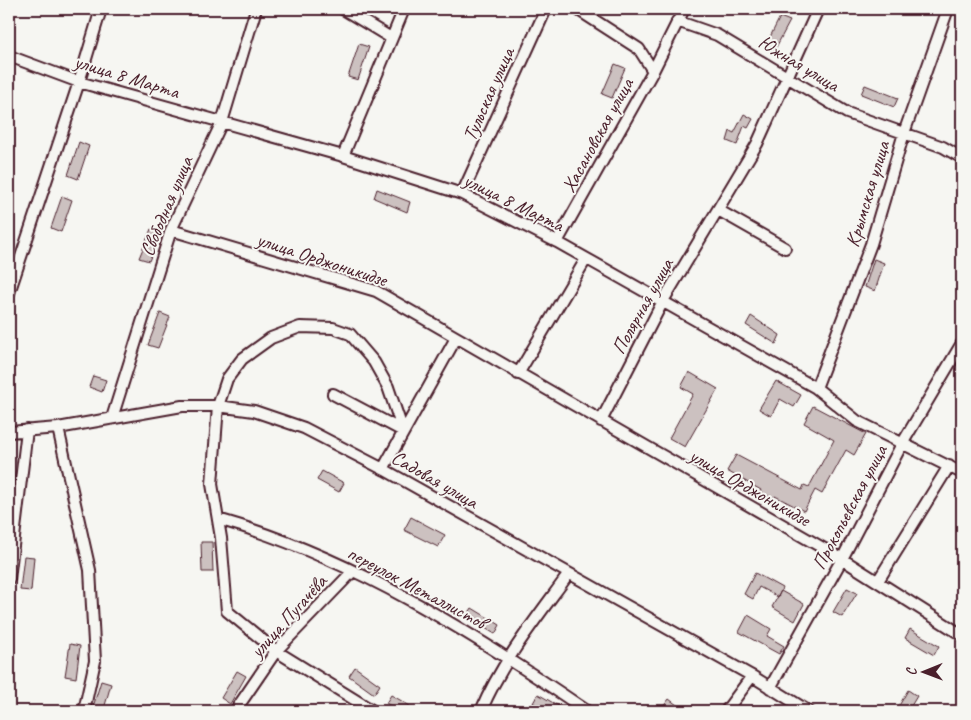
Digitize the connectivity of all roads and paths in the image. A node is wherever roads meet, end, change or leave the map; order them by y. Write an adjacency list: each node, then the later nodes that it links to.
1 (101, 9): 15 (street)
2 (256, 9): 16 (street, Свободная улица)
3 (343, 9): 11 (street)
4 (404, 9): 11 (street)
5 (546, 9): 20 (street, Тульская улица)
6 (577, 9): 13 (street)
7 (684, 9): 10 (street)
8 (818, 9): 14 (street, Полярная улица)
9 (948, 9): 17 (street, Крымская улица)
10 (677, 21): 13 (street); 14 (street, Южная улица)
11 (391, 38): 18 (street)
12 (9, 56): 15 (street, улица 8 Марта)
13 (652, 71): 23 (street, Хасановская улица)
14 (788, 76): 17 (street, Южная улица); 21 (street, Полярная улица)
15 (79, 82): 16 (street, улица 8 Марта); 26 (street)
16 (222, 122): 18 (street, улица 8 Марта); 22 (street, Свободная улица)
17 (904, 133): 19 (street, Южная улица); 31 (street, Крымская улица)
18 (343, 156): 20 (street, улица 8 Марта)
19 (962, 158)
20 (462, 194): 23 (street, улица 8 Марта)
21 (718, 210): 24 (street); 27 (street, Полярная улица)
22 (171, 230): 28 (street, улица Орджоникидзе); 34 (street, Свободная улица)
23 (557, 242): 25 (street, улица 8 Марта)
24 (785, 248)
25 (586, 259): 27 (street, улица 8 Марта); 30 (street)
26 (9, 293)
27 (663, 301): 31 (street, улица 8 Марта); 35 (street, Полярная улица)
28 (456, 338): 30 (street, улица Орджоникидзе); 38 (street)
29 (962, 343): 40 (street, Прокопьевская улица)
30 (518, 374): 35 (street, улица Орджоникидзе)
31 (816, 388): 40 (street, улица 8 Марта)
32 (333, 394): 38 (street)
33 (218, 406): 34 (street, Садовая улица); 38 (street); 42 (street, Садовая улица); 44 (street)
34 (112, 418): 36 (street, Садовая улица)
35 (600, 422): 45 (street, улица Орджоникидзе)
36 (58, 428): 37 (street, Садовая улица); 55 (street)
37 (27, 430): 39 (street, Садовая улица); 48 (street)
38 (403, 431): 42 (street)
39 (9, 432)
40 (902, 444): 41 (street, улица 8 Марта); 45 (street, Прокопьевская улица)
41 (948, 466): 43 (street, улица 8 Марта); 49 (street)
42 (383, 469): 47 (street, Садовая улица)
43 (962, 473)
44 (218, 519): 46 (street, переулок Металлистов); 51 (street)
45 (842, 559): 49 (street, улица Орджоникидзе); 54 (street, Прокопьевская улица)
46 (353, 570): 51 (street, улица Пугачёва); 52 (street, переулок Металлистов)
47 (568, 575): 52 (street); 53 (street, Садовая улица)
48 (9, 579)
49 (878, 581): 50 (street, улица Орджоникидзе)
50 (962, 635)
51 (276, 651): 56 (street, улица Пугачёва); 57 (street)
52 (509, 657): 58 (street); 59 (street, переулок Металлистов)
53 (752, 676): 54 (street, Садовая улица); 60 (street)
54 (770, 688): 61 (street, Садовая улица)
55 (84, 711)
56 (235, 711)
57 (372, 711)
58 (481, 711)
59 (587, 711)
60 (726, 711)
61 (808, 711)

